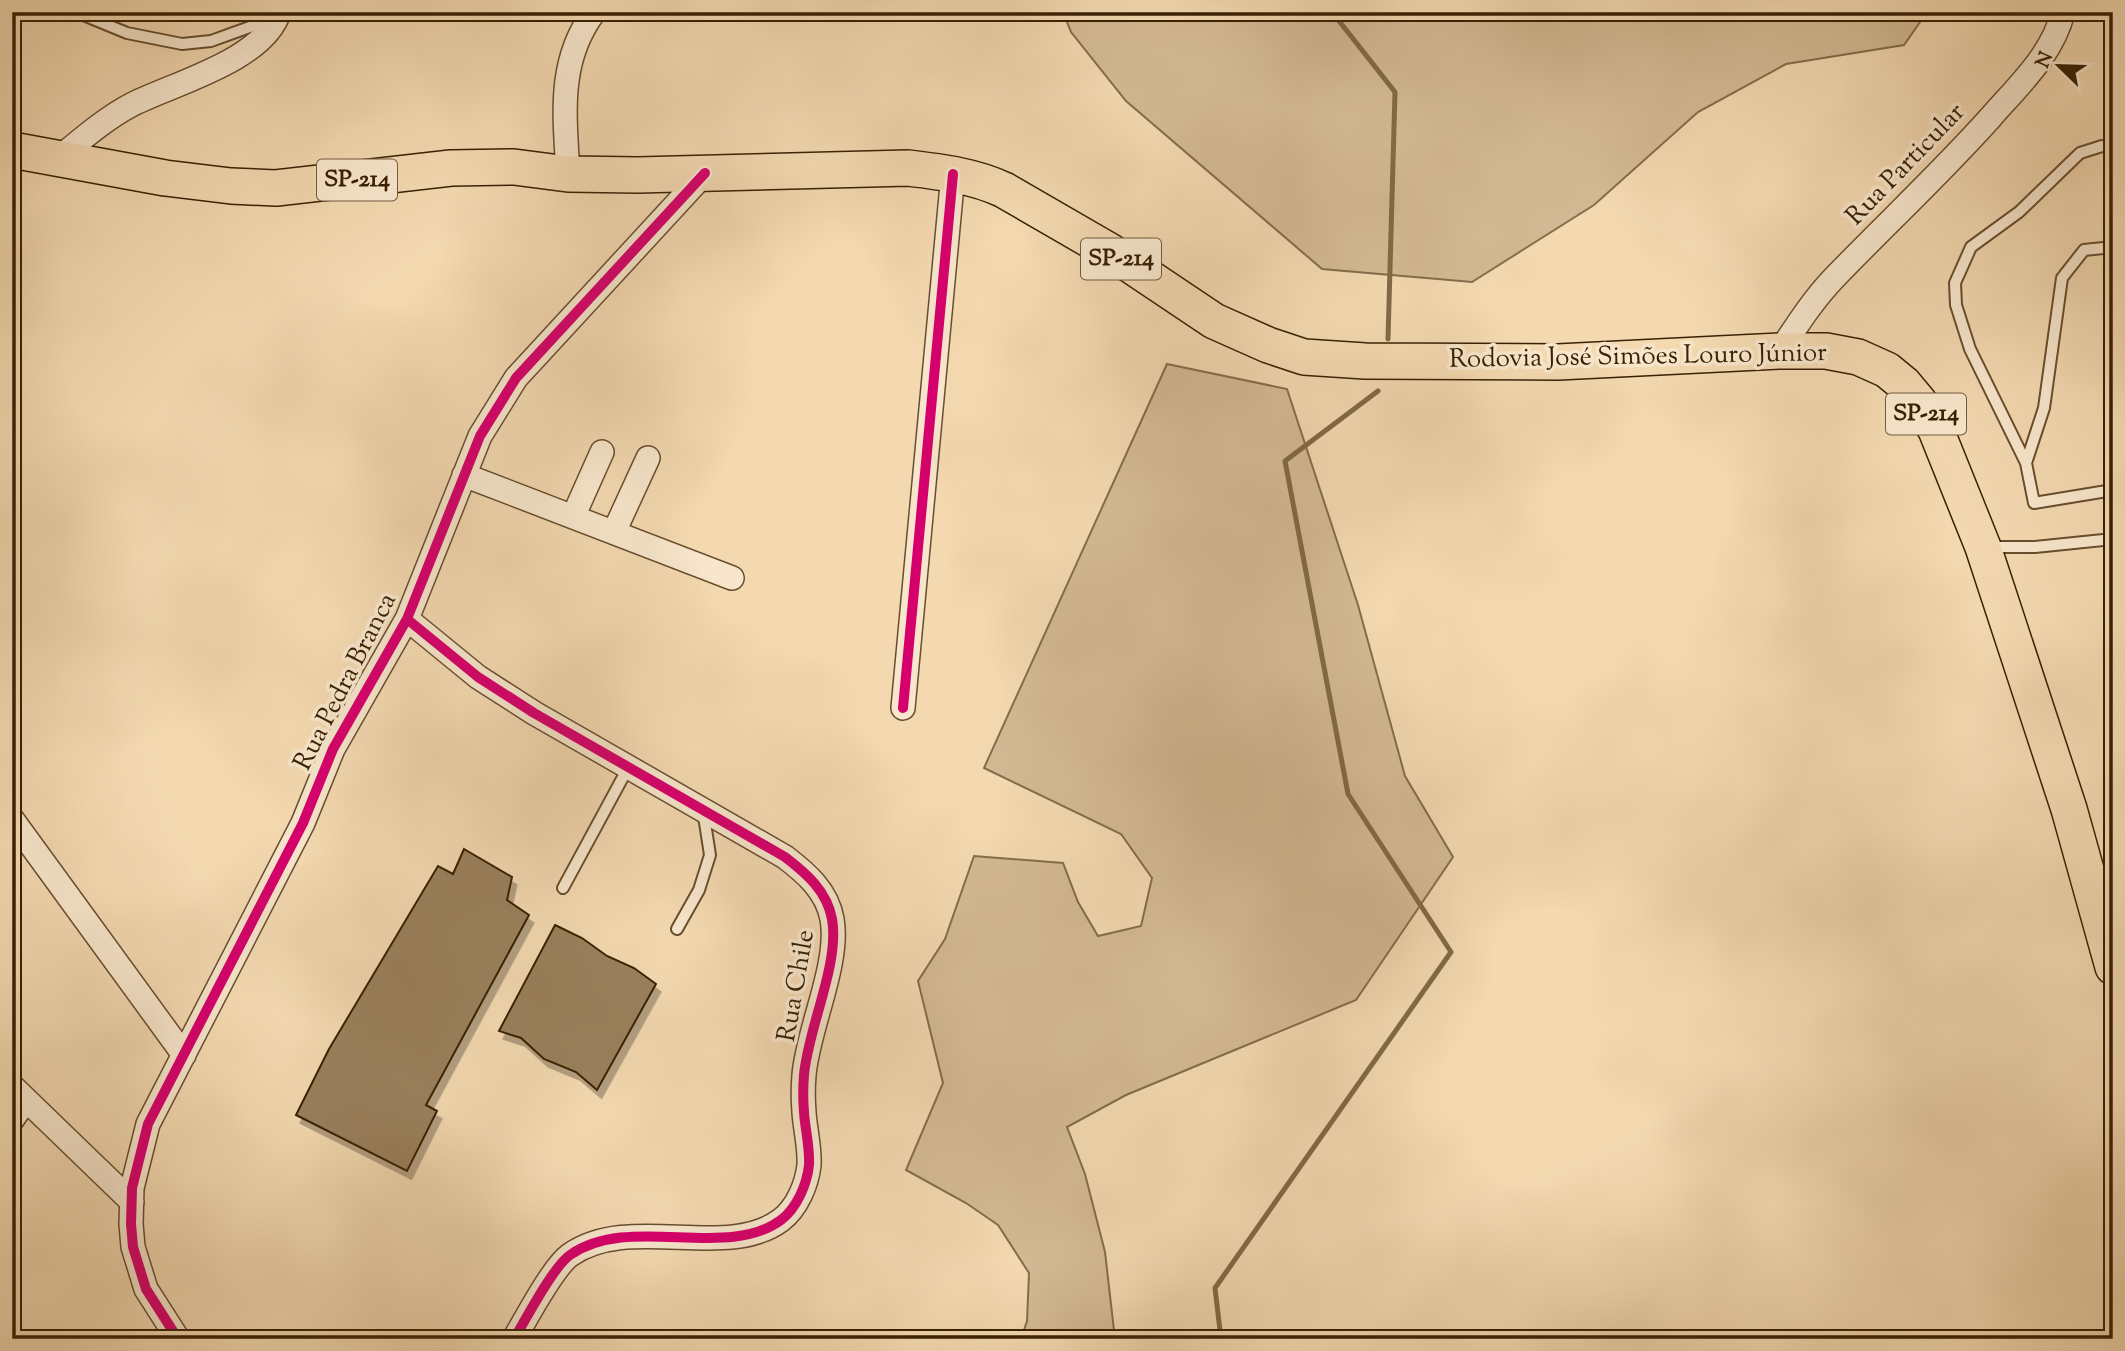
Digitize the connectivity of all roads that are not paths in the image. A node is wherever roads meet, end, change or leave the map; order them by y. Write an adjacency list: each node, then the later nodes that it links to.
1 (76, 12): 4 (lane)
2 (594, 12): 9 (street)
3 (2063, 12): 12 (street, Rua Particular)
4 (279, 15): 7 (street)
5 (2113, 149): 15 (lane)
6 (12, 150): 7 (main road, Rodovia José Simões Louro Júnior / SP-214)
7 (58, 158): 9 (main road, Rodovia José Simões Louro Júnior / SP-214)
8 (705, 173): 9 (main road, Rodovia José Simões Louro Júnior / SP-214); 10 (main road, Rodovia José Simões Louro Júnior / SP-214); 16 (street, Rua Pedra Branca)
9 (568, 174)
10 (953, 174): 12 (main road, Rodovia José Simões Louro Júnior / SP-214); 24 (street)
11 (2113, 247): 15 (lane)
12 (1780, 351): 21 (main road, Rodovia José Simões Louro Júnior / SP-214)
13 (602, 452): 18 (street)
14 (648, 458): 19 (street)
15 (2026, 463): 17 (lane)
16 (464, 475): 18 (street); 23 (street, Rua Pedra Branca)
17 (2113, 490)
18 (573, 517): 19 (street)
19 (614, 533): 22 (street)
20 (2113, 539): 21 (lane)
21 (1983, 547): 30 (main road, Rodovia José Simões Louro Júnior / SP-214)
22 (732, 578)
23 (407, 619): 25 (street, Rua Chile); 31 (street, Rua Pedra Branca)
24 (903, 708)
25 (629, 766): 26 (street, Rua Chile); 28 (lane)
26 (703, 809): 29 (lane); 36 (street, Rua Chile)
27 (12, 820): 31 (street)
28 (564, 888)
29 (677, 929)
30 (2113, 967)
31 (184, 1055): 34 (street, Rua Pedra Branca)
32 (19, 1093): 33 (street); 34 (street)
33 (12, 1120)
34 (132, 1202): 35 (street, Rua Pedra Branca)
35 (178, 1339)
36 (514, 1339)

